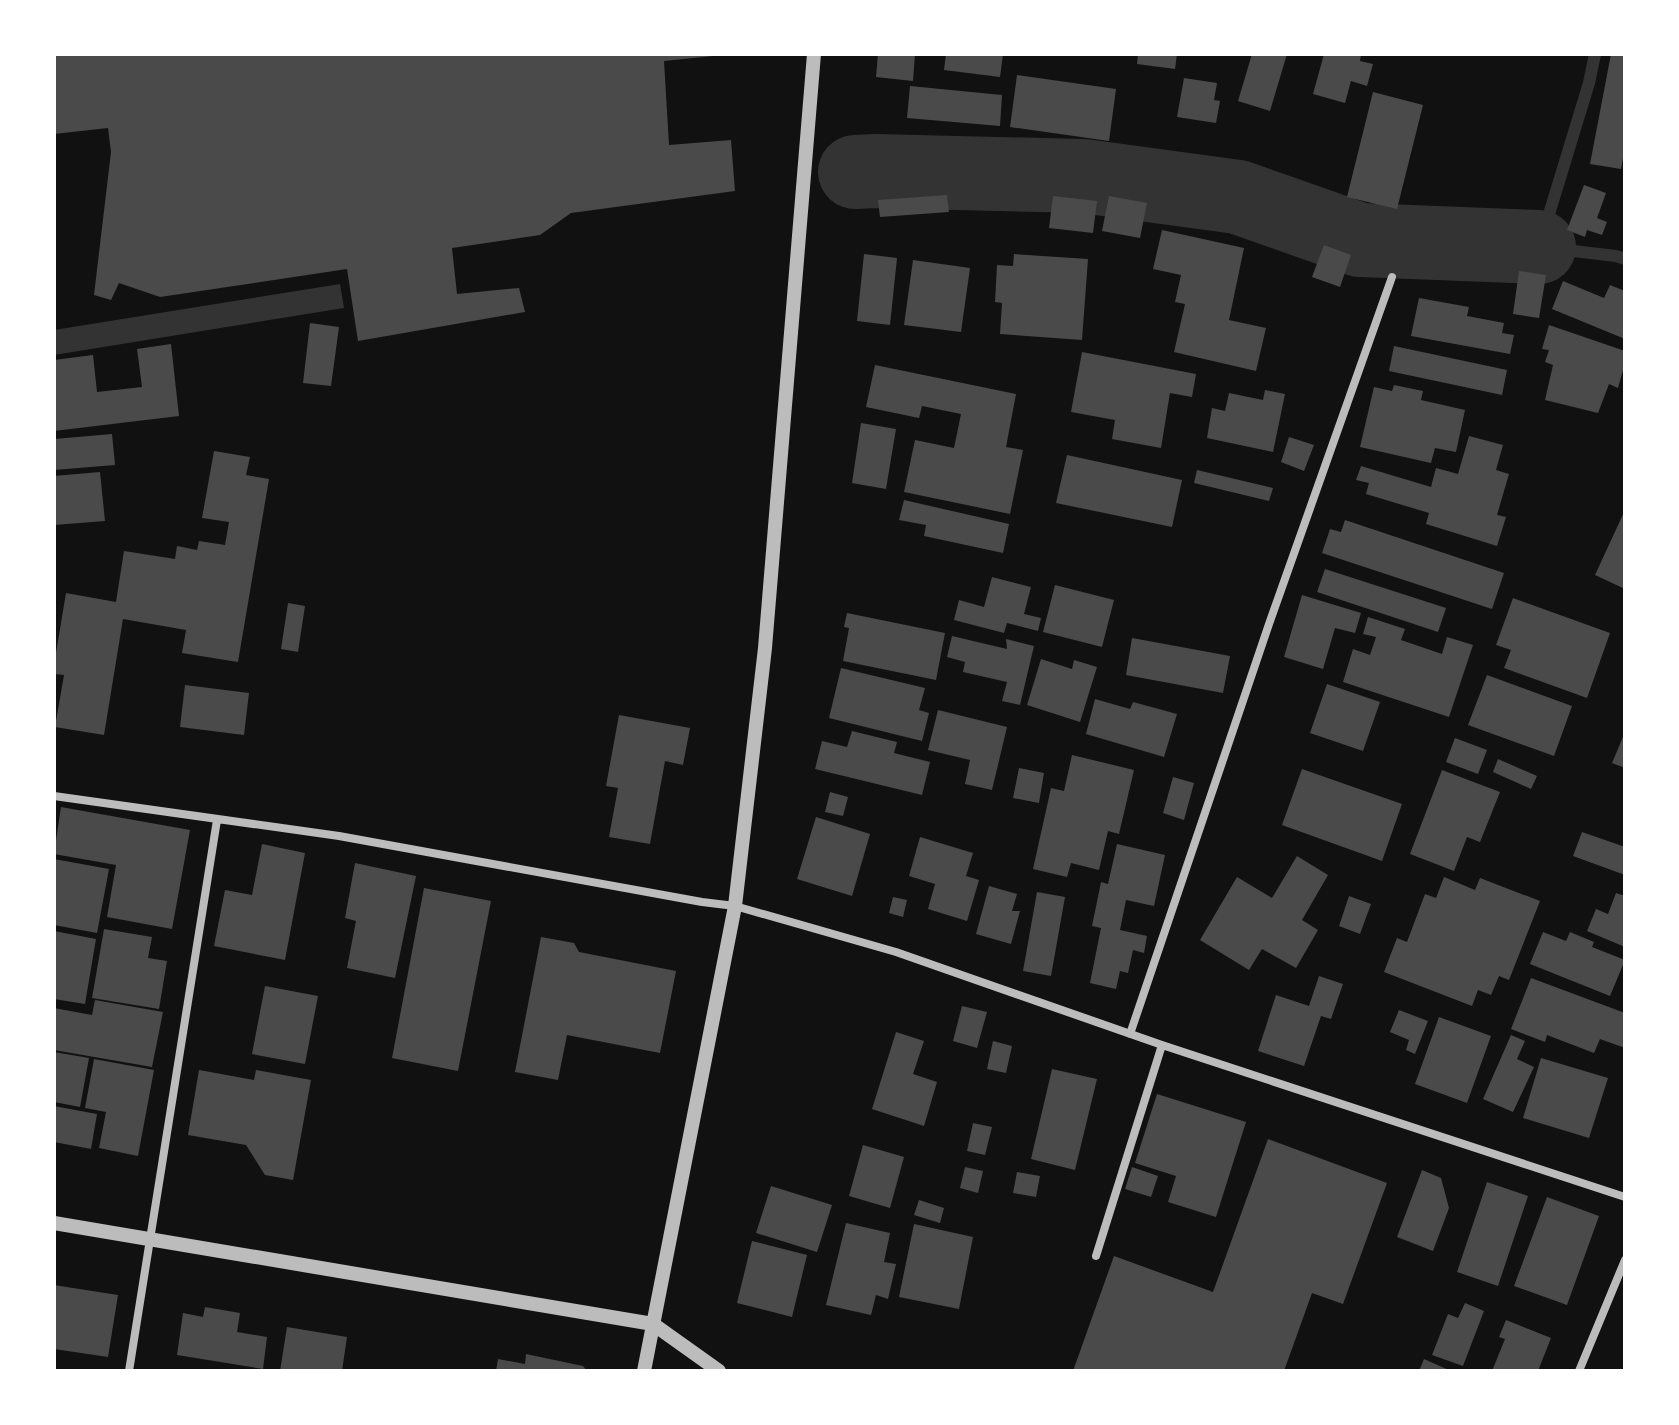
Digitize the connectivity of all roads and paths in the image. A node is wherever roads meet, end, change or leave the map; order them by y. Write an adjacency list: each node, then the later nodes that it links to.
1 (814, 54): 5 (street)
2 (1392, 277): 6 (street)
3 (54, 796): 4 (street)
4 (217, 820): 5 (street); 10 (street)
5 (735, 906): 6 (street); 13 (street)
6 (1130, 1034): 7 (street)
7 (1162, 1045): 8 (street); 11 (street)
8 (1625, 1197)
9 (54, 1223): 10 (street)
10 (151, 1239): 13 (street); 14 (street)
11 (1096, 1256)
12 (1625, 1260): 17 (street)
13 (653, 1324): 15 (street); 16 (street)
14 (129, 1371)
15 (644, 1371)
16 (719, 1371)
17 (1579, 1371)

